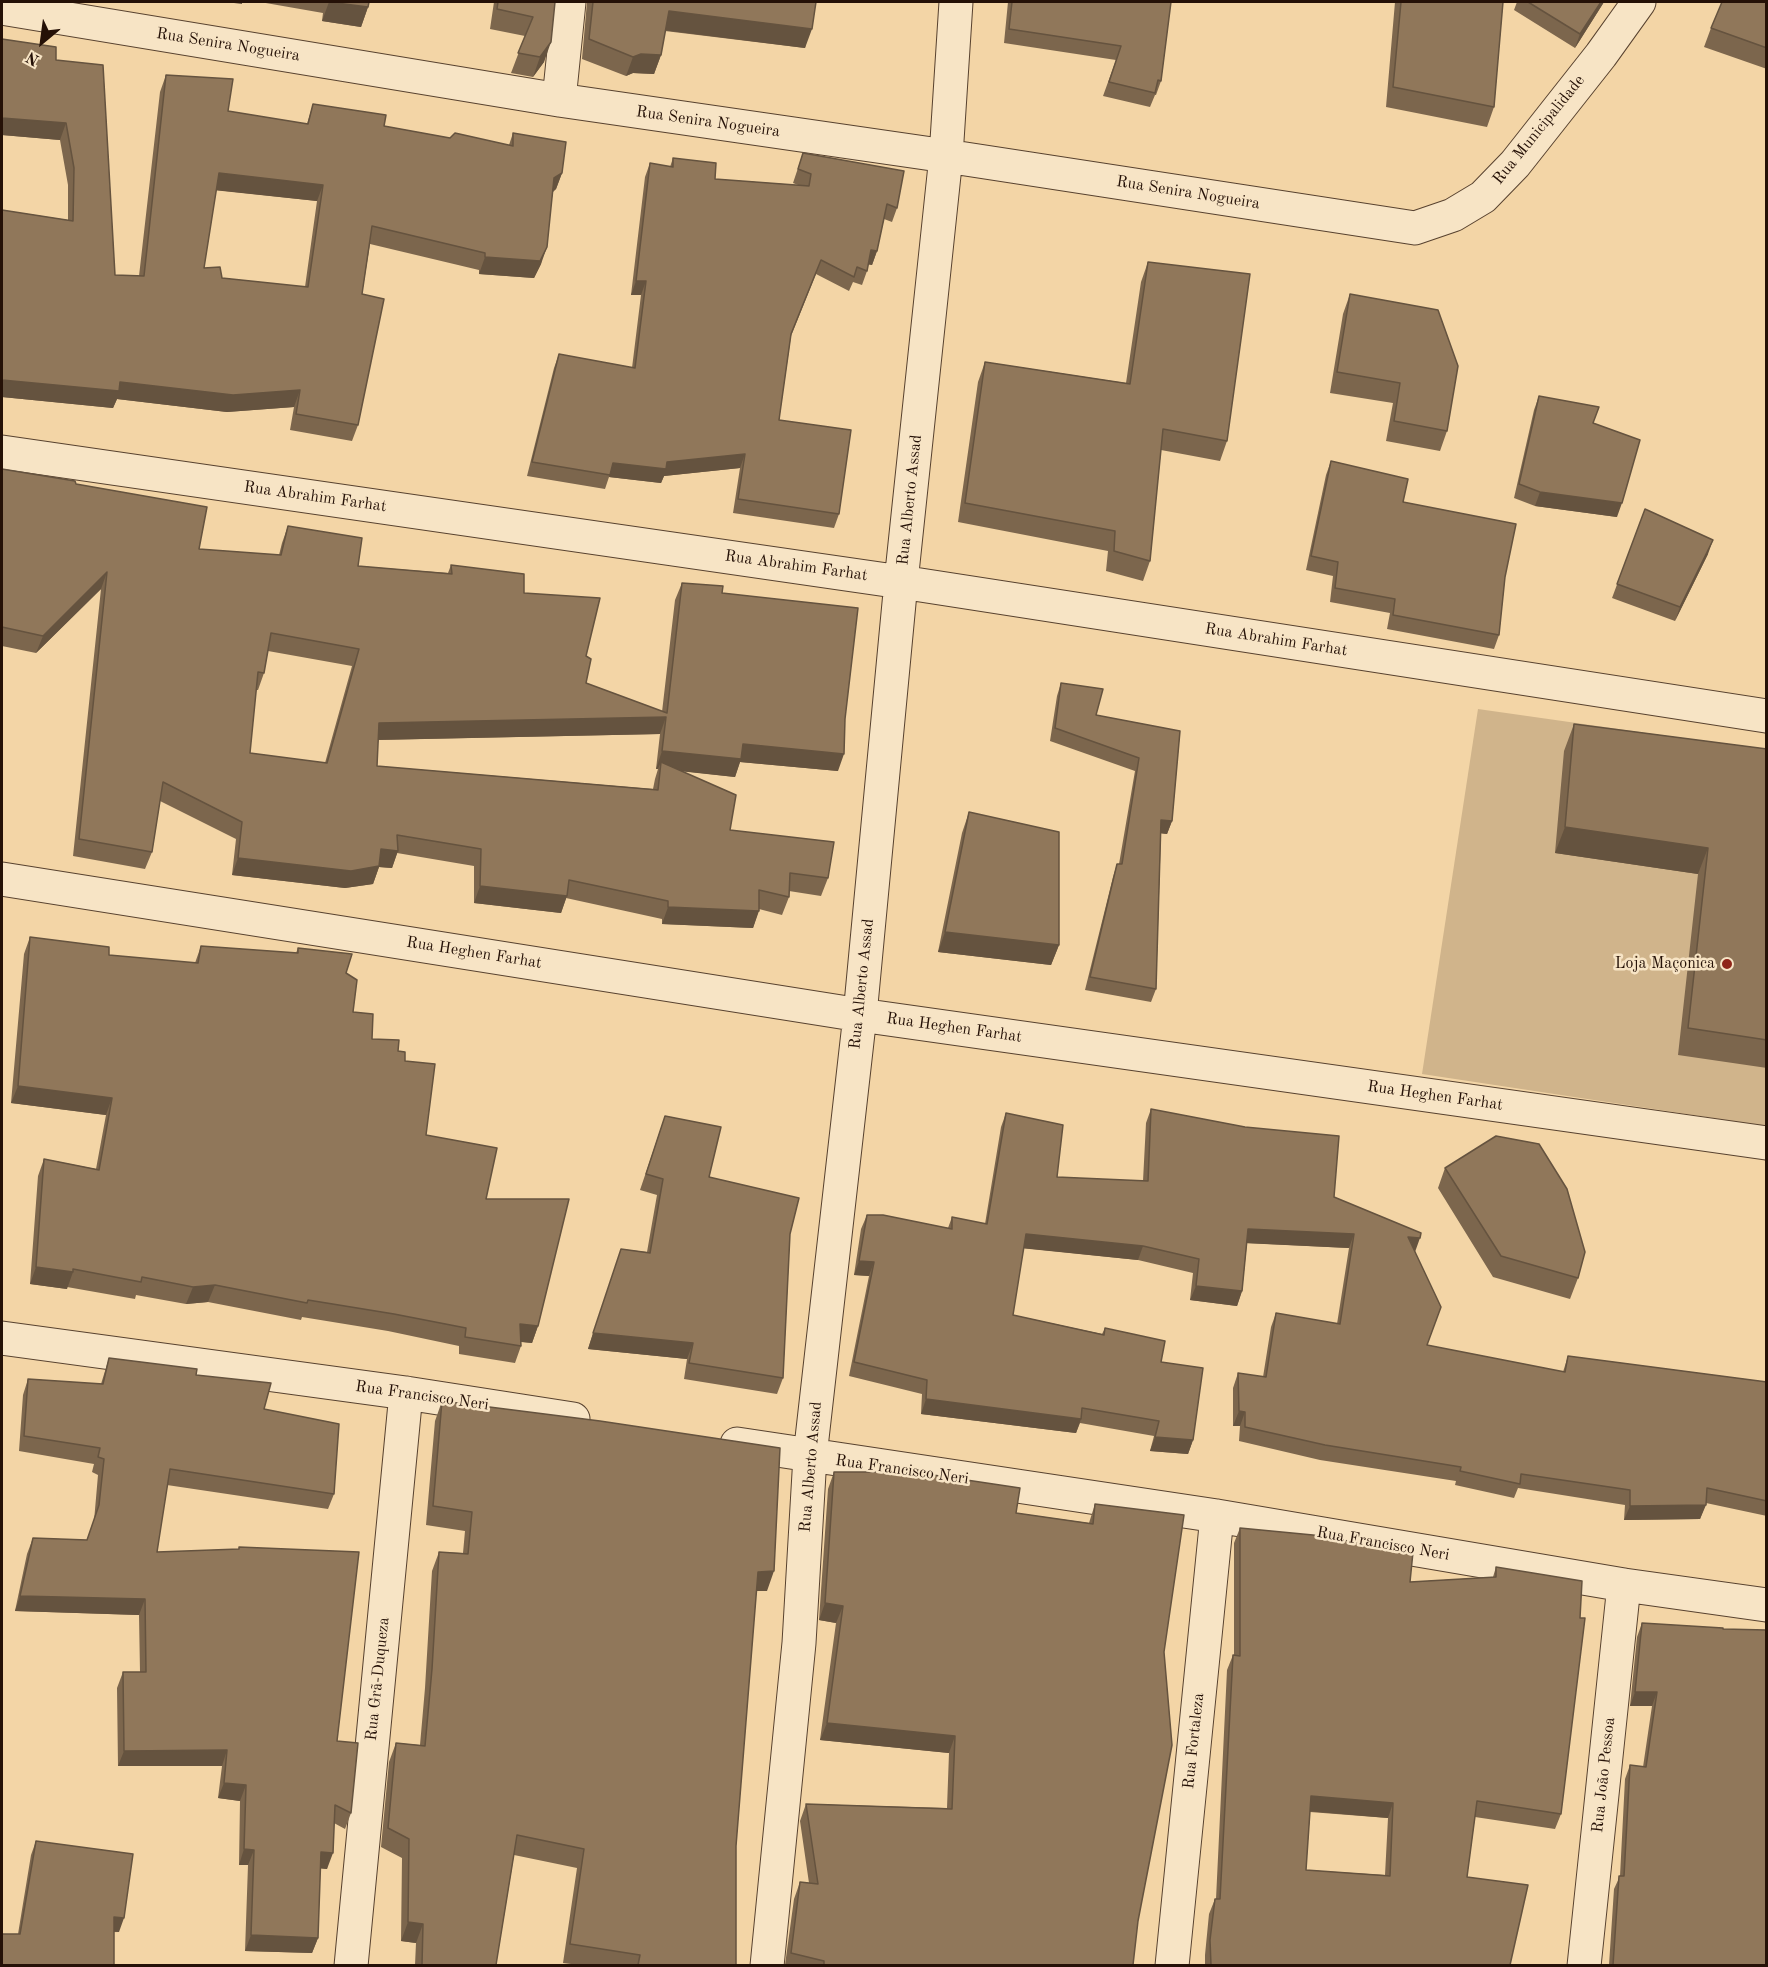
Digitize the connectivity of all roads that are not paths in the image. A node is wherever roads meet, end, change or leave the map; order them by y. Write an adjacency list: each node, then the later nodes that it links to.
1 (569, 2): 5 (street)
2 (956, 2): 6 (street, Rua Alberto Assad)
3 (1640, 2): 7 (street, Rua Municipalidade)
4 (2, 8): 5 (street, Rua Senira Nogueira)
5 (559, 100): 6 (street, Rua Senira Nogueira)
6 (946, 156): 7 (street, Rua Senira Nogueira); 9 (street, Rua Alberto Assad)
7 (1415, 228)
8 (2, 452): 9 (street, Rua Abrahim Farhat)
9 (901, 582): 10 (street, Rua Abrahim Farhat); 12 (street, Rua Alberto Assad)
10 (1767, 716)
11 (2, 879): 12 (street, Rua Heghen Farhat)
12 (860, 1015): 13 (street, Rua Heghen Farhat); 18 (street, Rua Alberto Assad)
13 (1767, 1143)
14 (2, 1338): 15 (street, Rua Francisco Neri)
15 (406, 1393): 16 (street, Rua Francisco Neri); 22 (street, Rua Grã-Duqueza)
16 (602, 1424)
17 (706, 1440): 18 (street, Rua Francisco Neri)
18 (810, 1456): 19 (street, Rua Francisco Neri); 23 (street, Rua Alberto Assad)
19 (1217, 1516): 20 (street, Rua Francisco Neri); 24 (street, Rua Fortaleza)
20 (1624, 1585): 21 (street, Rua Francisco Neri); 25 (street, Rua João Pessoa)
21 (1767, 1605)
22 (351, 1965)
23 (767, 1965)
24 (1172, 1965)
25 (1584, 1965)

